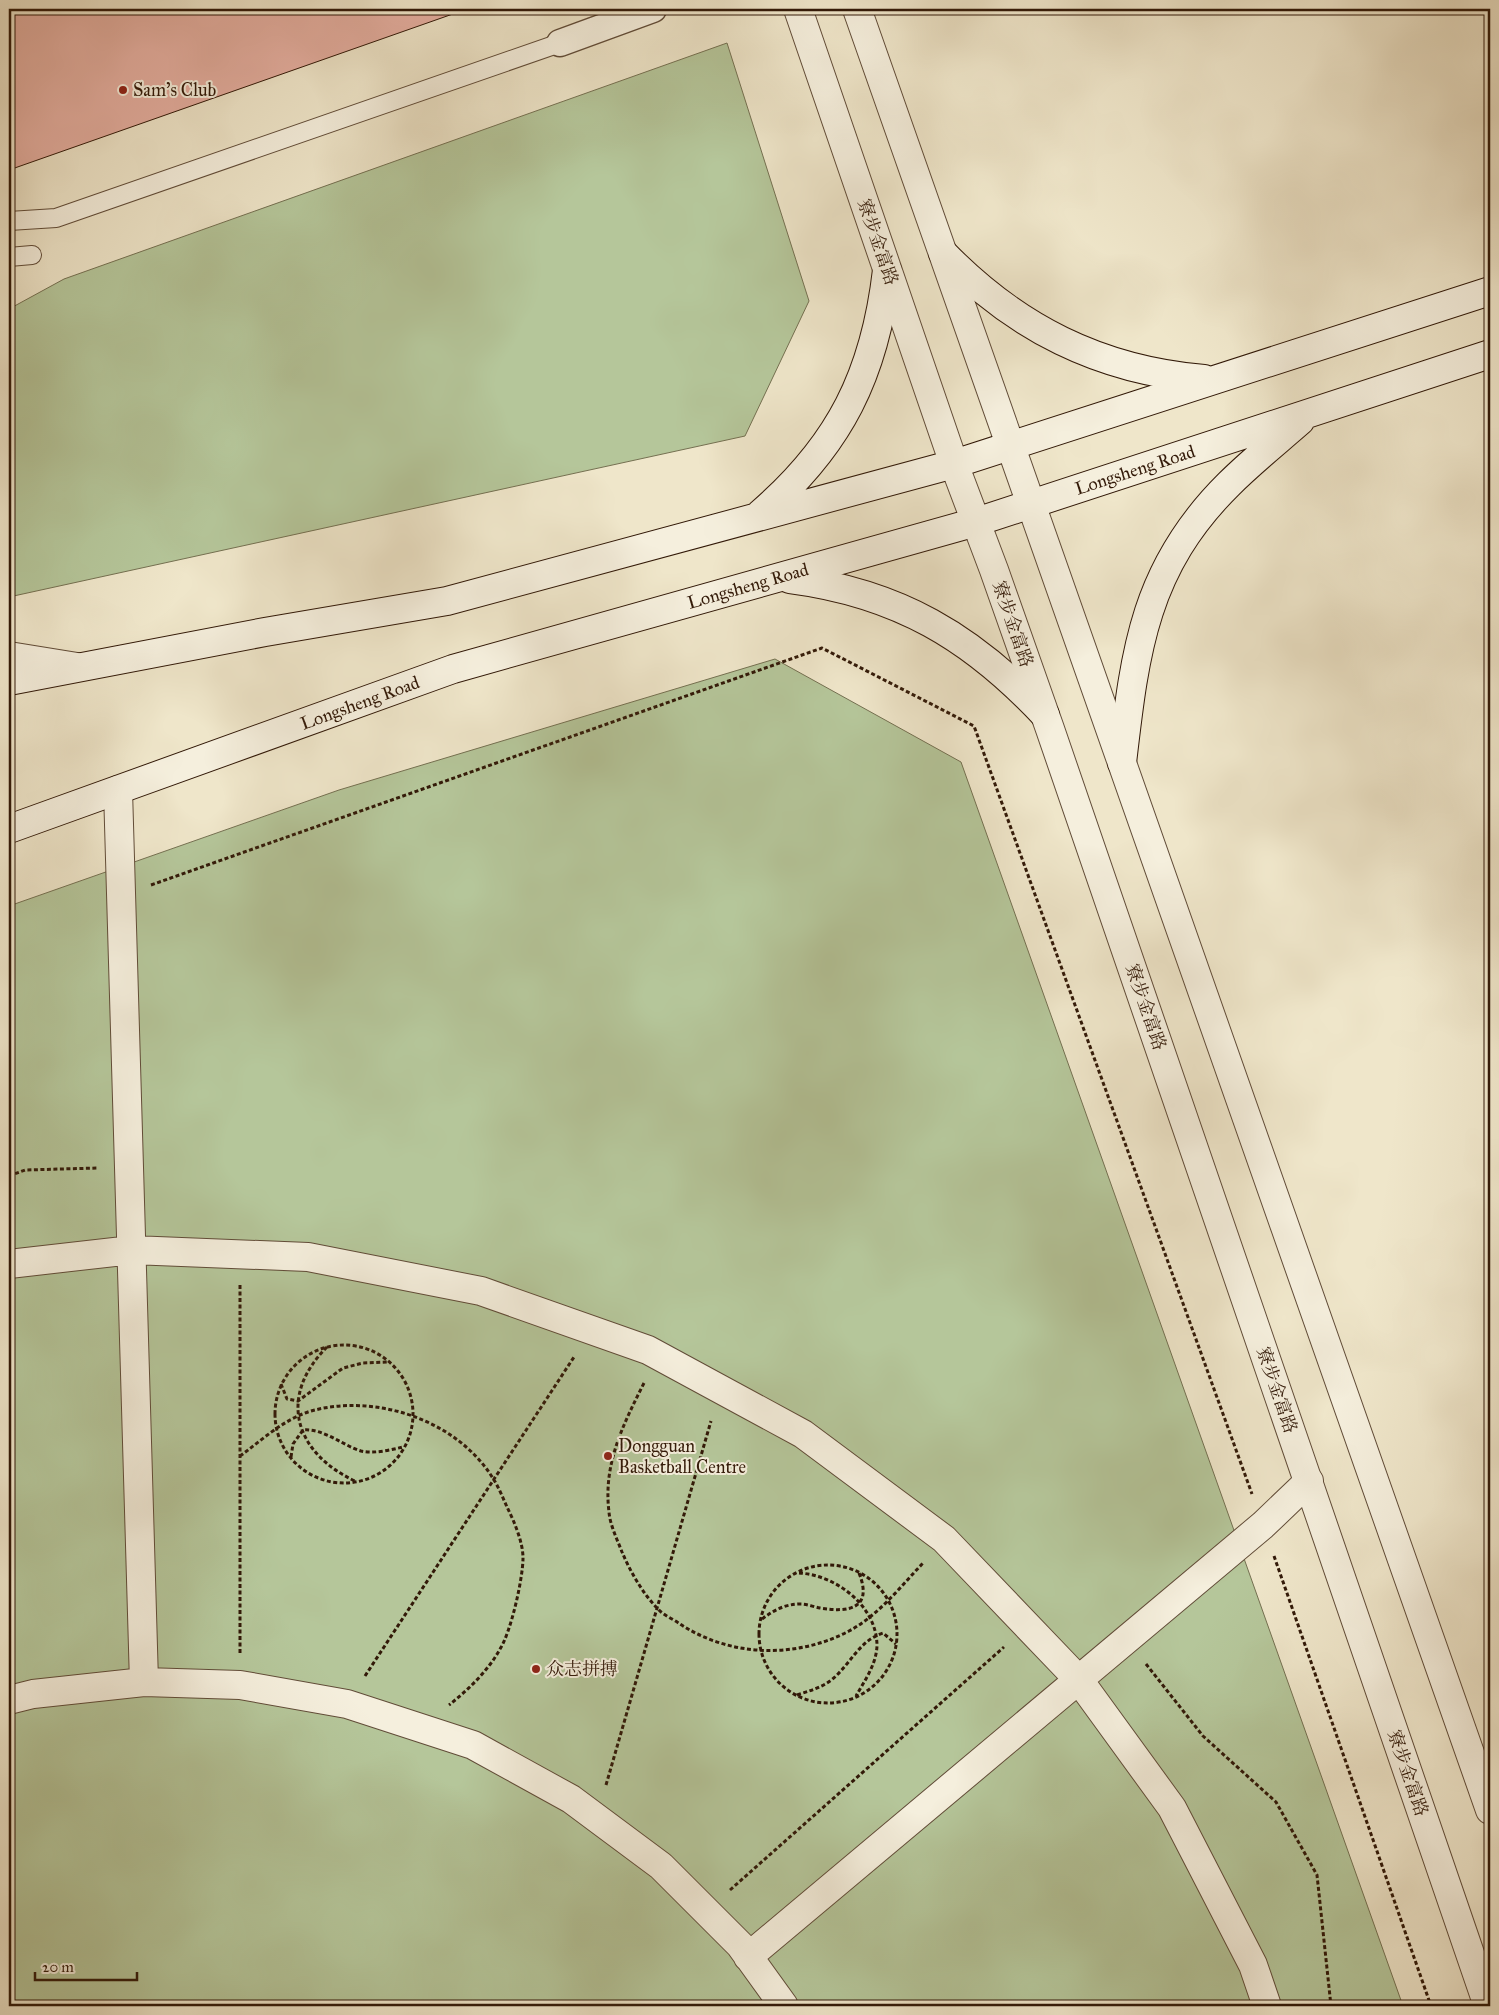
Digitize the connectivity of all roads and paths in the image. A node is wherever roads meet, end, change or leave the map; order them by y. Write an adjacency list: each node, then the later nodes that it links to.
1 (653, 9): 4 (street)
2 (798, 9): 9 (street, 寮步金富路)
3 (857, 9): 6 (street)
4 (560, 43): 5 (lane)
5 (9, 221)
6 (943, 253): 12 (street); 14 (street)
7 (32, 254): 8 (lane)
8 (9, 257)
9 (887, 270): 15 (street, 寮步金富路); 17 (street)
10 (1490, 291): 12 (street)
11 (1490, 354): 13 (street, Longsheng Road)
12 (1215, 380): 14 (street)
13 (1308, 414): 16 (street, Longsheng Road); 24 (street)
14 (1010, 445): 15 (street); 16 (street)
15 (954, 464): 17 (street); 18 (street, 寮步金富路)
16 (1031, 504): 18 (street, Longsheng Road); 24 (street)
17 (756, 517): 21 (street)
18 (976, 522): 19 (street, Longsheng Road); 23 (street, 寮步金富路)
19 (779, 578): 23 (street); 25 (street, Longsheng Road)
20 (9, 656): 21 (street)
21 (76, 666): 22 (street)
22 (9, 681)
23 (1045, 715): 49 (street, 寮步金富路)
24 (1122, 762): 72 (street)
25 (118, 790): 26 (street, Longsheng Road); 27 (street)
26 (9, 830)
27 (121, 895): 28 (street); 50 (path)
28 (129, 1167): 29 (path); 30 (street)
29 (9, 1176)
30 (132, 1250): 31 (street); 32 (street); 65 (street)
31 (240, 1255): 33 (street); 45 (path)
32 (9, 1264)
33 (591, 1330): 35 (street); 47 (path)
34 (327, 1347): 36 (path); 37 (path); 39 (path)
35 (659, 1356): 38 (street); 56 (path)
36 (389, 1362): 39 (path); 40 (path)
37 (281, 1383): 39 (path); 42 (path)
38 (721, 1389): 51 (street); 56 (path)
39 (298, 1401): 41 (path)
40 (414, 1415): 41 (path); 44 (path); 47 (path)
41 (298, 1416): 42 (path); 43 (path)
42 (276, 1429): 45 (path); 46 (path)
43 (302, 1430): 44 (path); 46 (path); 48 (path)
44 (404, 1447): 48 (path)
45 (240, 1456): 66 (path)
46 (291, 1458): 48 (path)
47 (494, 1479): 70 (path); 71 (path)
48 (358, 1482)
49 (1309, 1482): 50 (street); 80 (street, 寮步金富路)
50 (1263, 1525): 61 (street); 79 (path)
51 (944, 1540): 54 (path); 59 (street)
52 (858, 1572): 53 (path); 54 (path); 55 (path)
53 (796, 1573): 55 (path); 58 (path)
54 (888, 1600): 57 (path); 62 (path)
55 (860, 1604): 57 (path); 58 (path)
56 (657, 1609): 63 (path); 73 (path)
57 (869, 1618): 60 (path); 63 (path)
58 (762, 1620): 63 (path)
59 (1027, 1627): 64 (street); 74 (path)
60 (874, 1636): 62 (path); 67 (path); 68 (path)
61 (1127, 1640): 64 (street); 78 (path)
62 (896, 1645): 68 (path)
63 (762, 1650): 67 (path)
64 (1079, 1680): 75 (street); 77 (street)
65 (144, 1682): 66 (street); 69 (street)
66 (240, 1685): 70 (street)
67 (797, 1695): 68 (path)
68 (856, 1697)
69 (9, 1700)
70 (347, 1704): 71 (street)
71 (421, 1727): 73 (street)
72 (1490, 1810)
73 (597, 1816): 74 (street)
74 (706, 1911): 75 (street)
75 (748, 1957): 76 (street)
76 (784, 2006)
77 (1267, 2006)
78 (1331, 2006)
79 (1431, 2006)
80 (1488, 2006)

